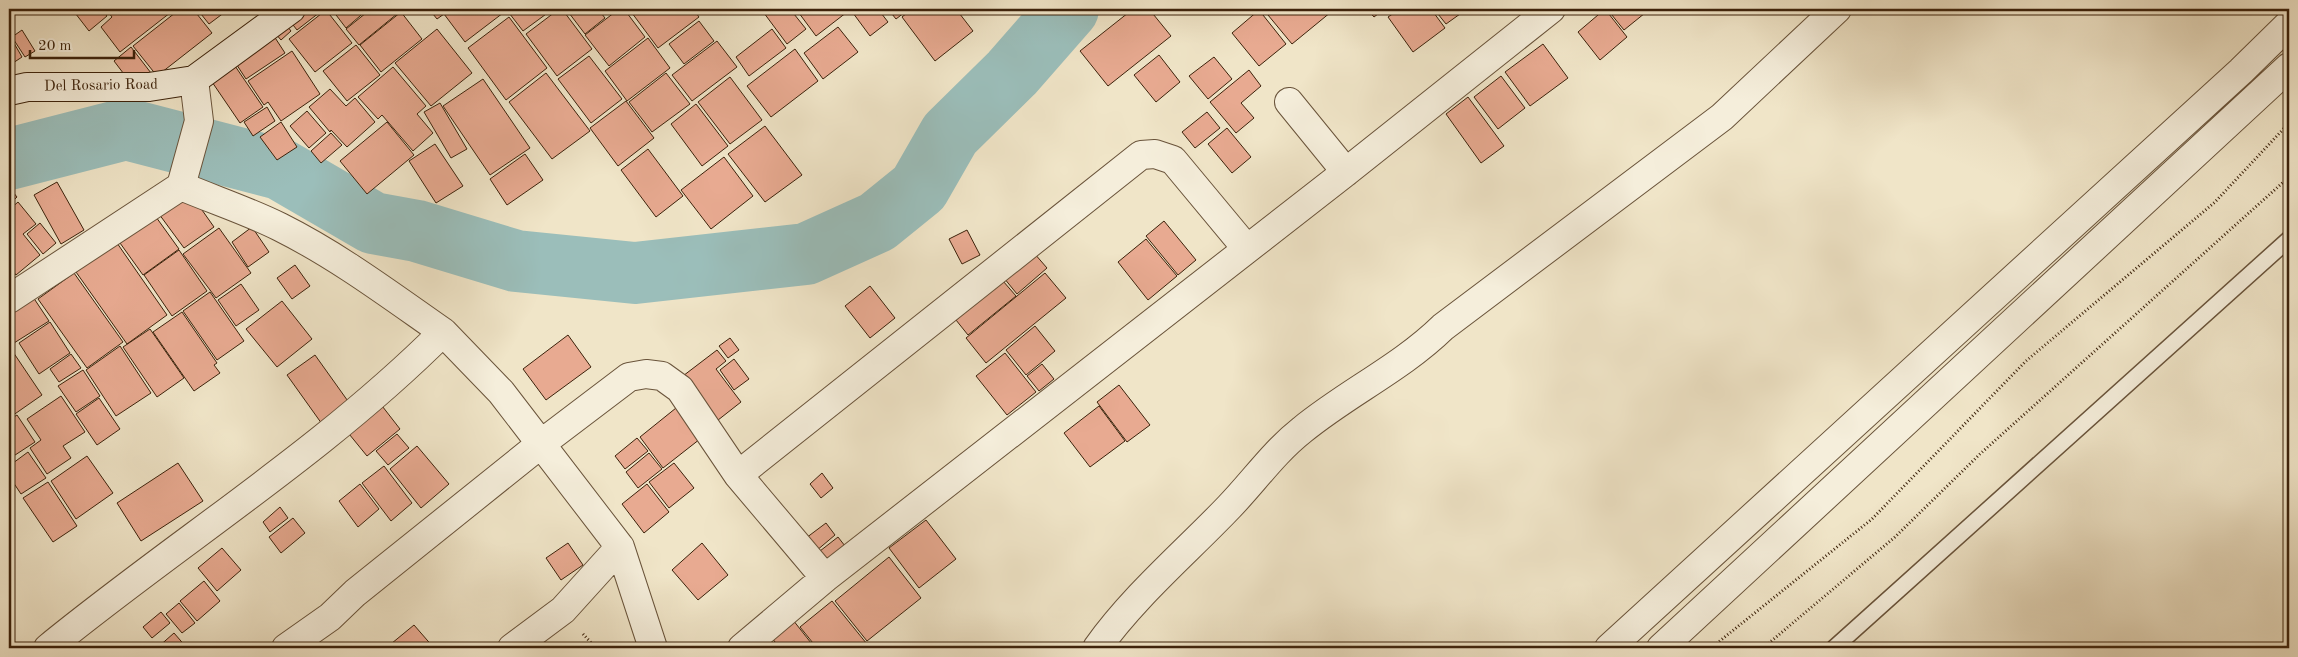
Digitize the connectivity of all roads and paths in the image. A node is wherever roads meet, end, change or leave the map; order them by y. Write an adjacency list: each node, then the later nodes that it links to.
1 (291, 9): 6 (street)
2 (1551, 9): 10 (street)
3 (1837, 9): 26 (street)
4 (2289, 24): 27 (street)
5 (2289, 67): 28 (street)
6 (194, 80): 7 (street, Del Rosario Road); 12 (street)
7 (9, 91)
8 (1289, 102): 10 (street)
9 (2289, 123): 29 (path)
10 (1346, 172): 14 (street)
11 (2289, 177): 30 (path)
12 (184, 180): 15 (street); 16 (street)
13 (2289, 239): 31 (lane)
14 (1247, 249): 18 (street); 20 (street)
15 (9, 299)
16 (443, 332): 17 (street); 21 (street)
17 (542, 444): 18 (street); 19 (street); 22 (street)
18 (738, 475): 20 (street)
19 (620, 547): 23 (street); 24 (street)
20 (825, 578): 25 (street)
21 (48, 648)
22 (286, 648)
23 (512, 648)
24 (653, 648)
25 (742, 648)
26 (1097, 648)
27 (1609, 648)
28 (1661, 648)
29 (1711, 648)
30 (1763, 648)
31 (1834, 648)

